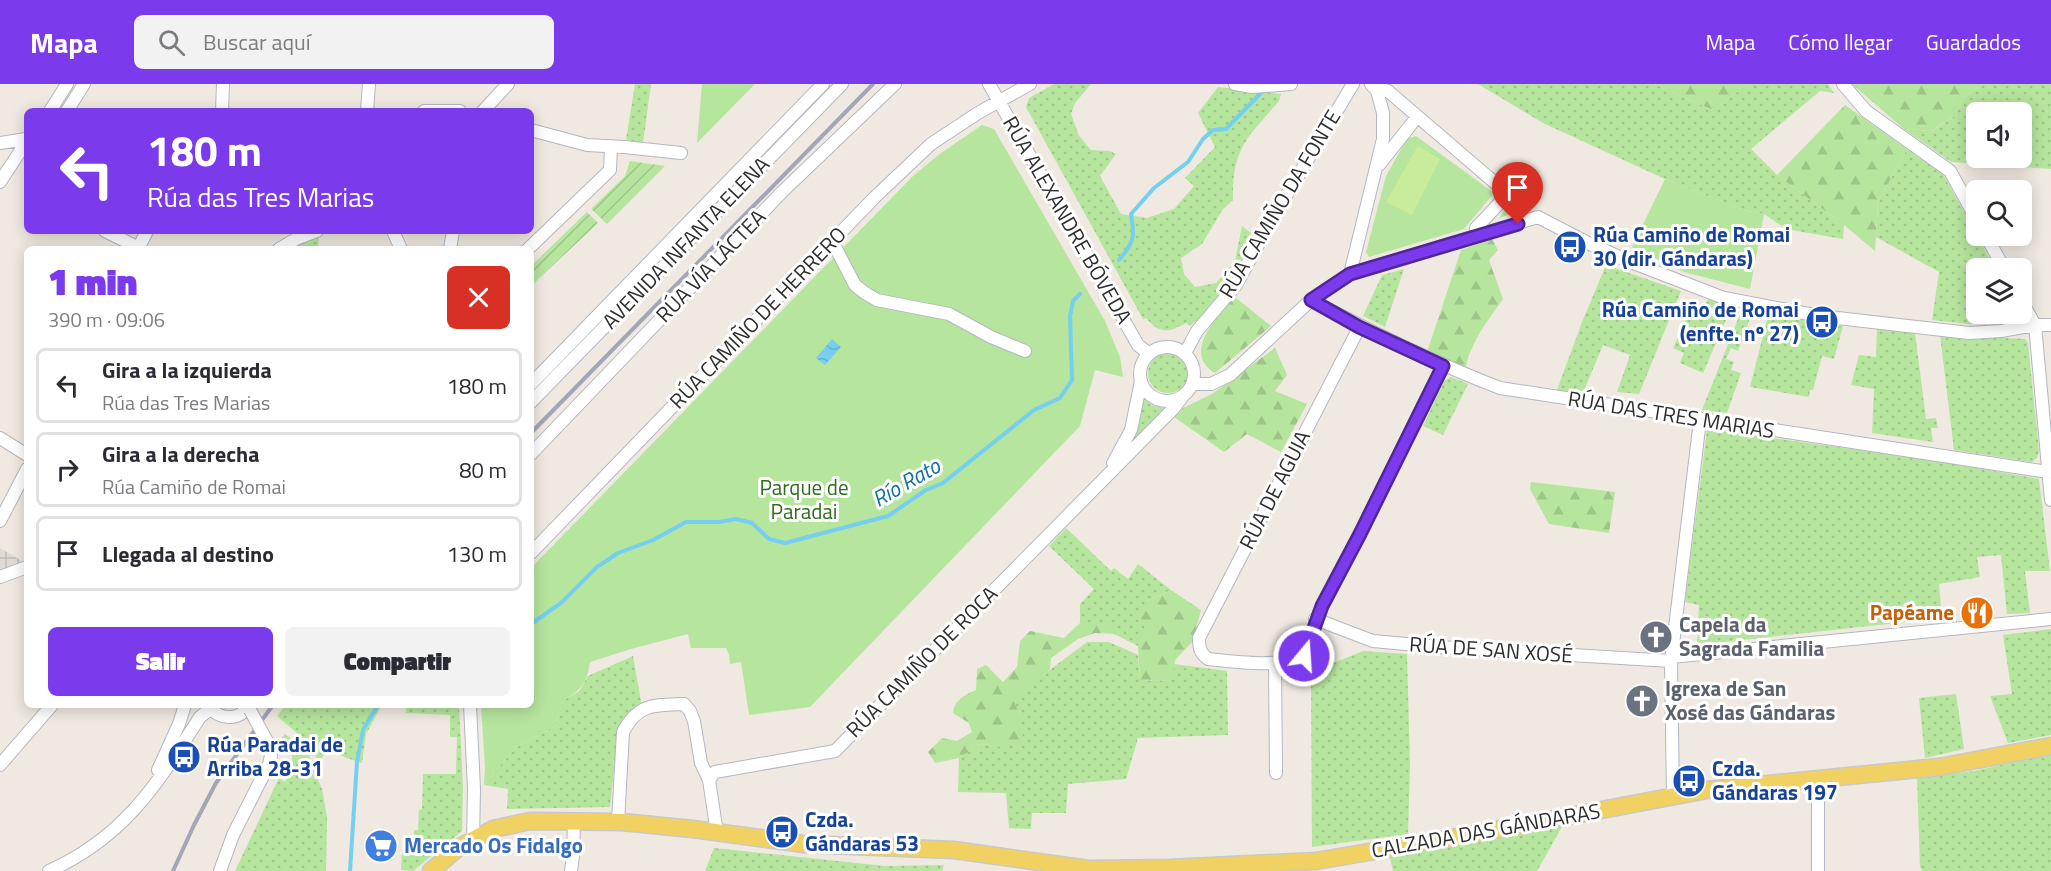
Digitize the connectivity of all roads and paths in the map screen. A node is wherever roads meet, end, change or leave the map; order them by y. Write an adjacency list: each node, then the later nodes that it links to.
1 (67, 84): 17 (street)
2 (84, 84): 18 (street)
3 (223, 84): 19 (street)
4 (369, 84): 20 (street)
5 (508, 84): 21 (street)
6 (823, 84): 48 (street, AVENIDA INFANTA ELENA)
7 (842, 84): 52 (street, AVENIDA INFANTA ELENA)
8 (895, 84): 55 (street, RÚA VÍA LÁCTEA)
9 (989, 84): 16 (street, RÚA ALEXANDRE BÓVEDA)
10 (1030, 84): 16 (street, RÚA CAMIÑO DE HERRERO)
11 (1234, 84): 12 (street)
12 (1291, 84)
13 (1353, 84): 45 (street, RÚA CAMIÑO DA FONTE)
14 (1843, 84): 30 (street)
15 (1374, 87): 22 (street); 28 (street)
16 (1000, 102): 34 (street, RÚA CAMIÑO DE HERRERO); 46 (street, RÚA ALEXANDRE BÓVEDA)
17 (52, 108)
18 (69, 108)
19 (222, 108)
20 (367, 108)
21 (486, 108)
22 (1418, 117): 28 (street); 33 (street)
23 (534, 131): 26 (street)
24 (23, 140): 25 (street); 29 (street)
25 (0, 143)
26 (611, 147): 27 (street); 37 (street)
27 (681, 153)
28 (1376, 168): 38 (street)
29 (0, 182)
30 (1966, 200)
31 (111, 234): 35 (street)
32 (309, 234): 36 (street)
33 (1478, 236): 38 (street); 41 (street)
34 (832, 241): 44 (street); 62 (street, RÚA CAMIÑO DE HERRERO)
35 (135, 246)
36 (284, 246)
37 (531, 246)
38 (1350, 274): 39 (street)
39 (1311, 300): 43 (street, RÚA DAS TRES MARIAS); 50 (street)
40 (2032, 320): 41 (street)
41 (2035, 325): 42 (street); 57 (street)
42 (2051, 325)
43 (1359, 327): 47 (street, RÚA DAS TRES MARIAS); 68 (street, RÚA DE AGUIA)
44 (1025, 351)
45 (1185, 353): 46 (street); 50 (street)
46 (1149, 354): 49 (street)
47 (1443, 366): 53 (street, RÚA DAS TRES MARIAS); 65 (street)
48 (534, 381)
49 (1141, 381): 51 (street); 59 (street, RÚA CAMIÑO DE ROCA)
50 (1193, 384): 51 (street)
51 (1183, 396): 59 (street, RÚA CAMIÑO DE ROCA)
52 (534, 399)
53 (1700, 420): 57 (street, RÚA DAS TRES MARIAS); 67 (street)
54 (0, 438): 56 (street)
55 (534, 451)
56 (24, 453)
57 (2048, 472): 60 (street)
58 (24, 475): 61 (street)
59 (1103, 479): 79 (street, RÚA CAMIÑO DE ROCA)
60 (2051, 500)
61 (0, 521)
62 (534, 550)
63 (24, 568): 64 (street)
64 (0, 577)
65 (1315, 619): 67 (street, RÚA DE SAN XOSÉ); 68 (street)
66 (2051, 619): 67 (street, RÚA DE SAN XOSÉ)
67 (1672, 659): 81 (street)
68 (1275, 663): 77 (street)
69 (49, 708): 76 (street)
70 (184, 708): 80 (street)
71 (208, 708): 80 (street)
72 (210, 708): 73 (street)
73 (249, 708): 88 (street, bridge)
74 (470, 708): 85 (street)
75 (2051, 746): 78 (main road, CALZADA DAS GÁNDARAS)
76 (0, 765)
77 (1276, 773)
78 (1818, 779): 81 (main road, CALZADA DAS GÁNDARAS); 91 (street)
79 (709, 780): 83 (street); 84 (street)
80 (154, 786): 87 (street)
81 (1673, 796): 86 (main road, CALZADA DAS GÁNDARAS)
82 (574, 822): 83 (main road, CALZADA DAS GÁNDARAS); 85 (main road, CALZADA DAS GÁNDARAS); 90 (street)
83 (618, 822): 84 (main road, CALZADA DAS GÁNDARAS)
84 (717, 832): 86 (main road, CALZADA DAS GÁNDARAS)
85 (473, 840): 89 (main road, CALZADA DAS GÁNDARAS)
86 (1317, 866)
87 (49, 871)
88 (220, 871)
89 (430, 871)
90 (571, 871)
91 (1818, 871)

